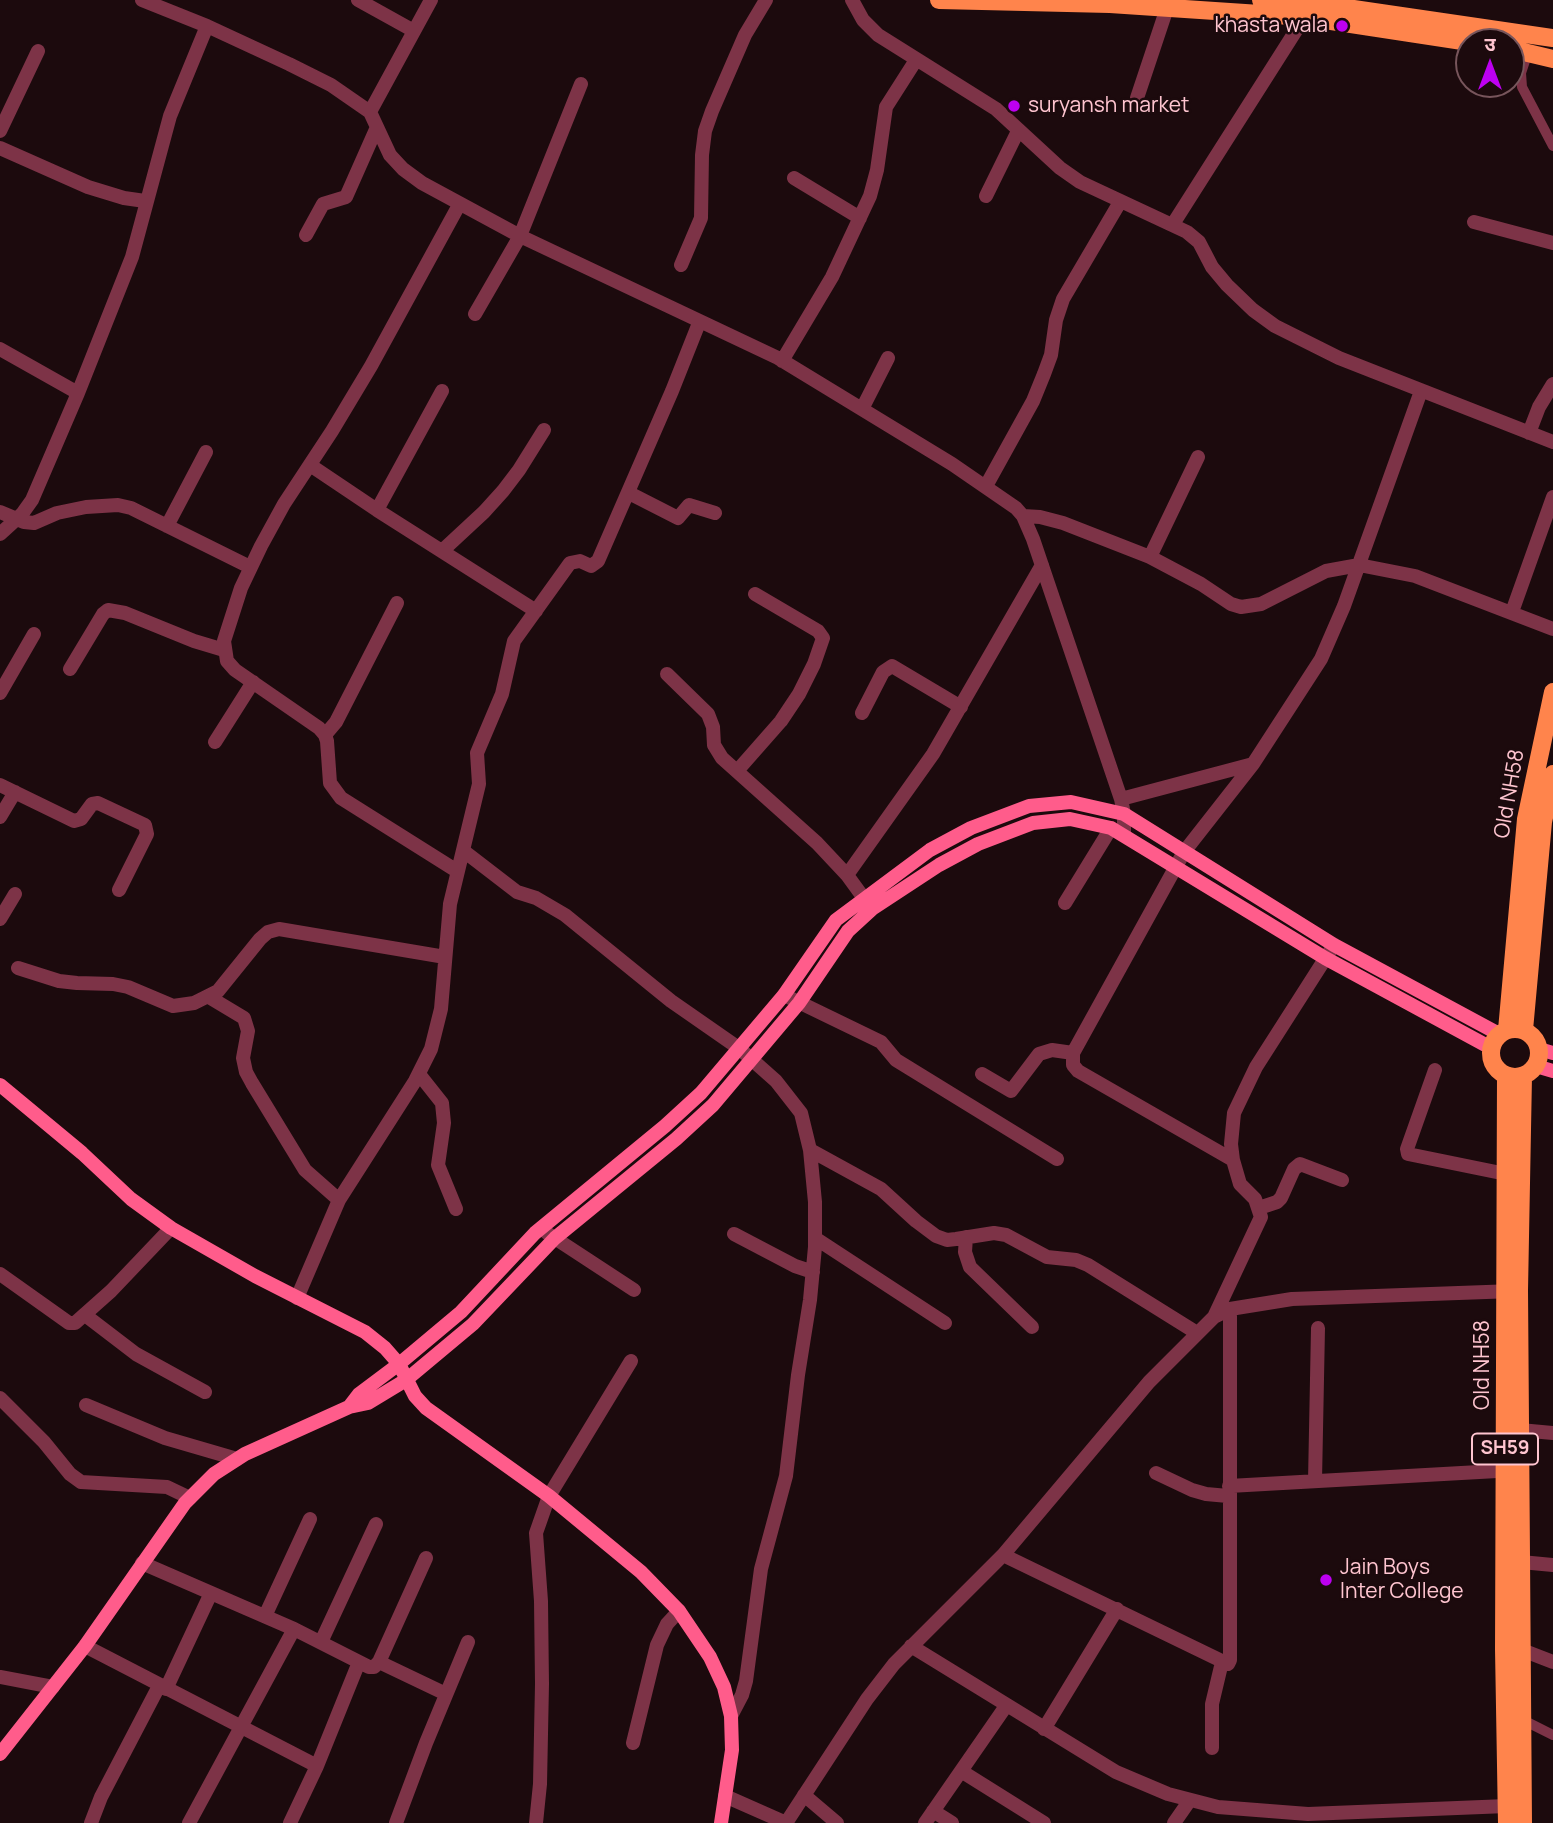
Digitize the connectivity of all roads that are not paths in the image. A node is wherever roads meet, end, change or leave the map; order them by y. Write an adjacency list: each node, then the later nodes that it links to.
1 (142, 0): 8 (street)
2 (358, 0): 12 (street)
3 (431, 0): 12 (street)
4 (766, 0): 39 (street)
5 (852, 0): 18 (street)
6 (939, 0): 10 (main road)
7 (1261, 0): 9 (main road)
8 (164, 4): 11 (street)
9 (1311, 7): 10 (main road); 13 (main road); 14 (main road); 35 (street)
10 (1167, 8): 21 (street)
11 (207, 26): 22 (street); 30 (street)
12 (414, 31): 22 (street)
13 (1553, 38)
14 (1455, 39)
15 (38, 51): 24 (street)
16 (1525, 52): 17 (main road)
17 (1553, 59)
18 (916, 60): 25 (street); 33 (street)
19 (581, 84): 37 (street)
20 (1525, 93): 26 (lane)
21 (1137, 98)
22 (370, 111): 23 (street)
23 (377, 127): 32 (street); 36 (street)
24 (0, 131)
25 (1018, 131): 29 (street); 31 (street)
26 (1553, 146)
27 (0, 148): 30 (street)
28 (794, 178): 33 (street)
29 (986, 196)
30 (145, 201): 48 (street)
31 (1120, 202): 35 (street); 56 (street)
32 (459, 205): 37 (street); 55 (street)
33 (860, 218): 44 (street)
34 (1474, 222): 38 (street)
35 (1172, 224): 47 (street)
36 (306, 235)
37 (520, 236): 40 (street); 41 (street)
38 (1553, 243)
39 (681, 265)
40 (475, 314)
41 (699, 323): 44 (street); 57 (street)
42 (0, 349): 48 (street)
43 (888, 358): 49 (street)
44 (782, 361): 49 (street)
45 (1553, 384): 51 (street)
46 (442, 391): 59 (street)
47 (1421, 391): 51 (street); 69 (street)
48 (78, 393): 63 (street)
49 (862, 409): 56 (street)
50 (544, 430): 66 (street)
51 (1529, 433): 52 (street)
52 (1553, 442)
53 (206, 452): 64 (street)
54 (1198, 457): 67 (street)
55 (310, 465): 59 (street); 70 (street)
56 (986, 486): 62 (street)
57 (629, 493): 61 (street); 73 (street)
58 (1553, 497): 74 (street)
59 (377, 510): 66 (street)
60 (0, 512): 63 (street)
61 (715, 513)
62 (1023, 516): 67 (street); 68 (street)
63 (16, 519): 64 (street); 65 (street)
64 (167, 526): 70 (street)
65 (0, 534)
66 (442, 551): 73 (street)
67 (1150, 557): 69 (street)
68 (1042, 565): 83 (street); 92 (street)
69 (1359, 565): 74 (street); 87 (street)
70 (250, 567): 77 (street)
71 (755, 594): 88 (street)
72 (397, 603): 85 (street)
73 (536, 611): 96 (street)
74 (1512, 612): 75 (street)
75 (1553, 628)
76 (34, 634): 82 (street)
77 (224, 650): 78 (street); 80 (street)
78 (70, 668)
79 (667, 674): 88 (street)
80 (254, 682): 85 (street); 86 (street)
81 (1553, 692): 94 (main road, Old NH58)
82 (0, 693)
83 (961, 707): 84 (street); 100 (street)
84 (862, 713)
85 (325, 735): 99 (street)
86 (215, 742)
87 (1253, 764): 92 (street); 97 (street)
88 (737, 771): 100 (street)
89 (1553, 774): 94 (main road, Old NH58)
90 (0, 785): 91 (street)
91 (15, 792): 93 (street); 101 (street)
92 (1123, 806): 95 (street); 97 (main road); 104 (main road)
93 (0, 817)
94 (1541, 822): 112 (main road, Old NH58)
95 (1117, 832): 98 (main road); 103 (street); 104 (main road)
96 (465, 852): 99 (street); 113 (street)
97 (1184, 852): 98 (street); 106 (main road)
98 (1176, 867): 106 (main road); 114 (street)
99 (457, 871): 107 (street)
100 (847, 875): 104 (street)
101 (119, 890)
102 (15, 894): 105 (street)
103 (1065, 903)
104 (868, 904): 109 (main road); 111 (main road)
105 (0, 919)
106 (1330, 952): 112 (main road); 123 (street)
107 (444, 957): 110 (street); 118 (street)
108 (18, 968): 110 (street)
109 (784, 995): 111 (street); 113 (main road)
110 (209, 997): 126 (street)
111 (799, 1003): 115 (main road); 122 (street)
112 (1505, 1035): 116 (main road); 116 (main road, Old NH58 / SH59)
113 (740, 1049): 115 (street); 130 (main road)
114 (1073, 1053): 119 (street); 123 (street)
115 (753, 1060): 121 (street); 133 (main road)
116 (1535, 1065): 124 (main road, Old NH58 / SH59); 138 (main road, Old NH58 / SH59)
117 (1435, 1070): 124 (street)
118 (419, 1074): 126 (street); 128 (street)
119 (982, 1074)
120 (0, 1085): 129 (main road)
121 (810, 1150): 132 (street); 134 (street)
122 (1057, 1159)
123 (1233, 1160): 127 (street)
124 (1506, 1174): 138 (main road, Old NH58 / SH59)
125 (1342, 1180): 127 (street)
126 (339, 1200): 139 (street)
127 (1259, 1208): 142 (street)
128 (456, 1209)
129 (171, 1228): 139 (main road); 141 (street)
130 (540, 1229): 133 (street); 148 (main road)
131 (734, 1234): 135 (street)
132 (966, 1237): 144 (street); 146 (street)
133 (555, 1238): 137 (street); 149 (main road)
134 (815, 1238): 135 (street); 143 (street)
135 (813, 1272): 189 (street)
136 (0, 1273): 141 (street)
137 (634, 1290)
138 (1512, 1291): 140 (street); 154 (main road, Old NH58 / SH59); 157 (main road, Old NH58 / SH59)
139 (297, 1298): 148 (main road)
140 (1230, 1309): 142 (street); 160 (street)
141 (85, 1315): 150 (street)
142 (1214, 1317): 146 (street)
143 (945, 1323)
144 (1032, 1327)
145 (1318, 1328): 159 (street)
146 (1197, 1333): 165 (street)
147 (631, 1361): 161 (street)
148 (399, 1364): 149 (main road); 153 (main road)
149 (406, 1380): 153 (main road); 161 (main road)
150 (205, 1392)
151 (0, 1398): 162 (street)
152 (86, 1405): 156 (street)
153 (349, 1407): 156 (main road)
154 (1520, 1430): 155 (street); 157 (main road, Old NH58 / SH59)
155 (1553, 1433)
156 (237, 1459): 162 (main road)
157 (1512, 1470): 159 (street); 167 (main road, Old NH58 / SH59); 202 (main road, Old NH58 / SH59)
158 (1156, 1473): 160 (street)
159 (1315, 1481): 160 (street)
160 (1228, 1491): 182 (street)
161 (549, 1496): 172 (main road); 208 (street)
162 (190, 1498): 168 (main road)
163 (310, 1519): 173 (street)
164 (376, 1524): 175 (street)
165 (1003, 1555): 171 (street); 178 (street)
166 (426, 1558): 181 (street)
167 (1521, 1562): 169 (street); 179 (main road, Old NH58 / SH59)
168 (142, 1563): 170 (street); 177 (main road)
169 (1553, 1565)
170 (211, 1592): 173 (street); 186 (street)
171 (1117, 1609): 182 (street); 192 (street)
172 (679, 1611): 189 (main road); 194 (street)
173 (265, 1616): 174 (street)
174 (294, 1629): 175 (street); 191 (street)
175 (321, 1642): 180 (street)
176 (468, 1642): 187 (street)
177 (85, 1646): 185 (main road); 186 (street)
178 (911, 1646): 188 (street); 199 (street)
179 (1522, 1650): 183 (street); 190 (main road, Old NH58 / SH59)
180 (359, 1662): 181 (street); 197 (street)
181 (379, 1662): 187 (street)
182 (1222, 1662): 195 (street)
183 (1553, 1662)
184 (0, 1677): 185 (street)
185 (53, 1687): 196 (main road)
186 (163, 1688): 191 (street); 204 (street)
187 (446, 1694): 207 (street)
188 (1006, 1706): 192 (street); 198 (street)
189 (731, 1716): 200 (main road)
190 (1522, 1720): 193 (lane); 215 (main road, Old NH58 / SH59)
191 (241, 1728): 197 (street); 205 (street)
192 (1044, 1729): 201 (street)
193 (1553, 1735)
194 (633, 1743)
195 (1212, 1748)
196 (0, 1754)
197 (317, 1766): 206 (street)
198 (961, 1771): 203 (street); 213 (street)
199 (804, 1795): 210 (street); 211 (street)
200 (725, 1797): 209 (main road); 210 (street)
201 (1190, 1800): 202 (street); 214 (street)
202 (1507, 1815)
203 (929, 1817): 212 (street)
204 (91, 1823)
205 (189, 1823)
206 (290, 1823)
207 (396, 1823)
208 (537, 1823)
209 (721, 1823)
210 (786, 1823)
211 (837, 1823)
212 (952, 1823)
213 (1044, 1823)
214 (1174, 1823)
215 (1523, 1823)

